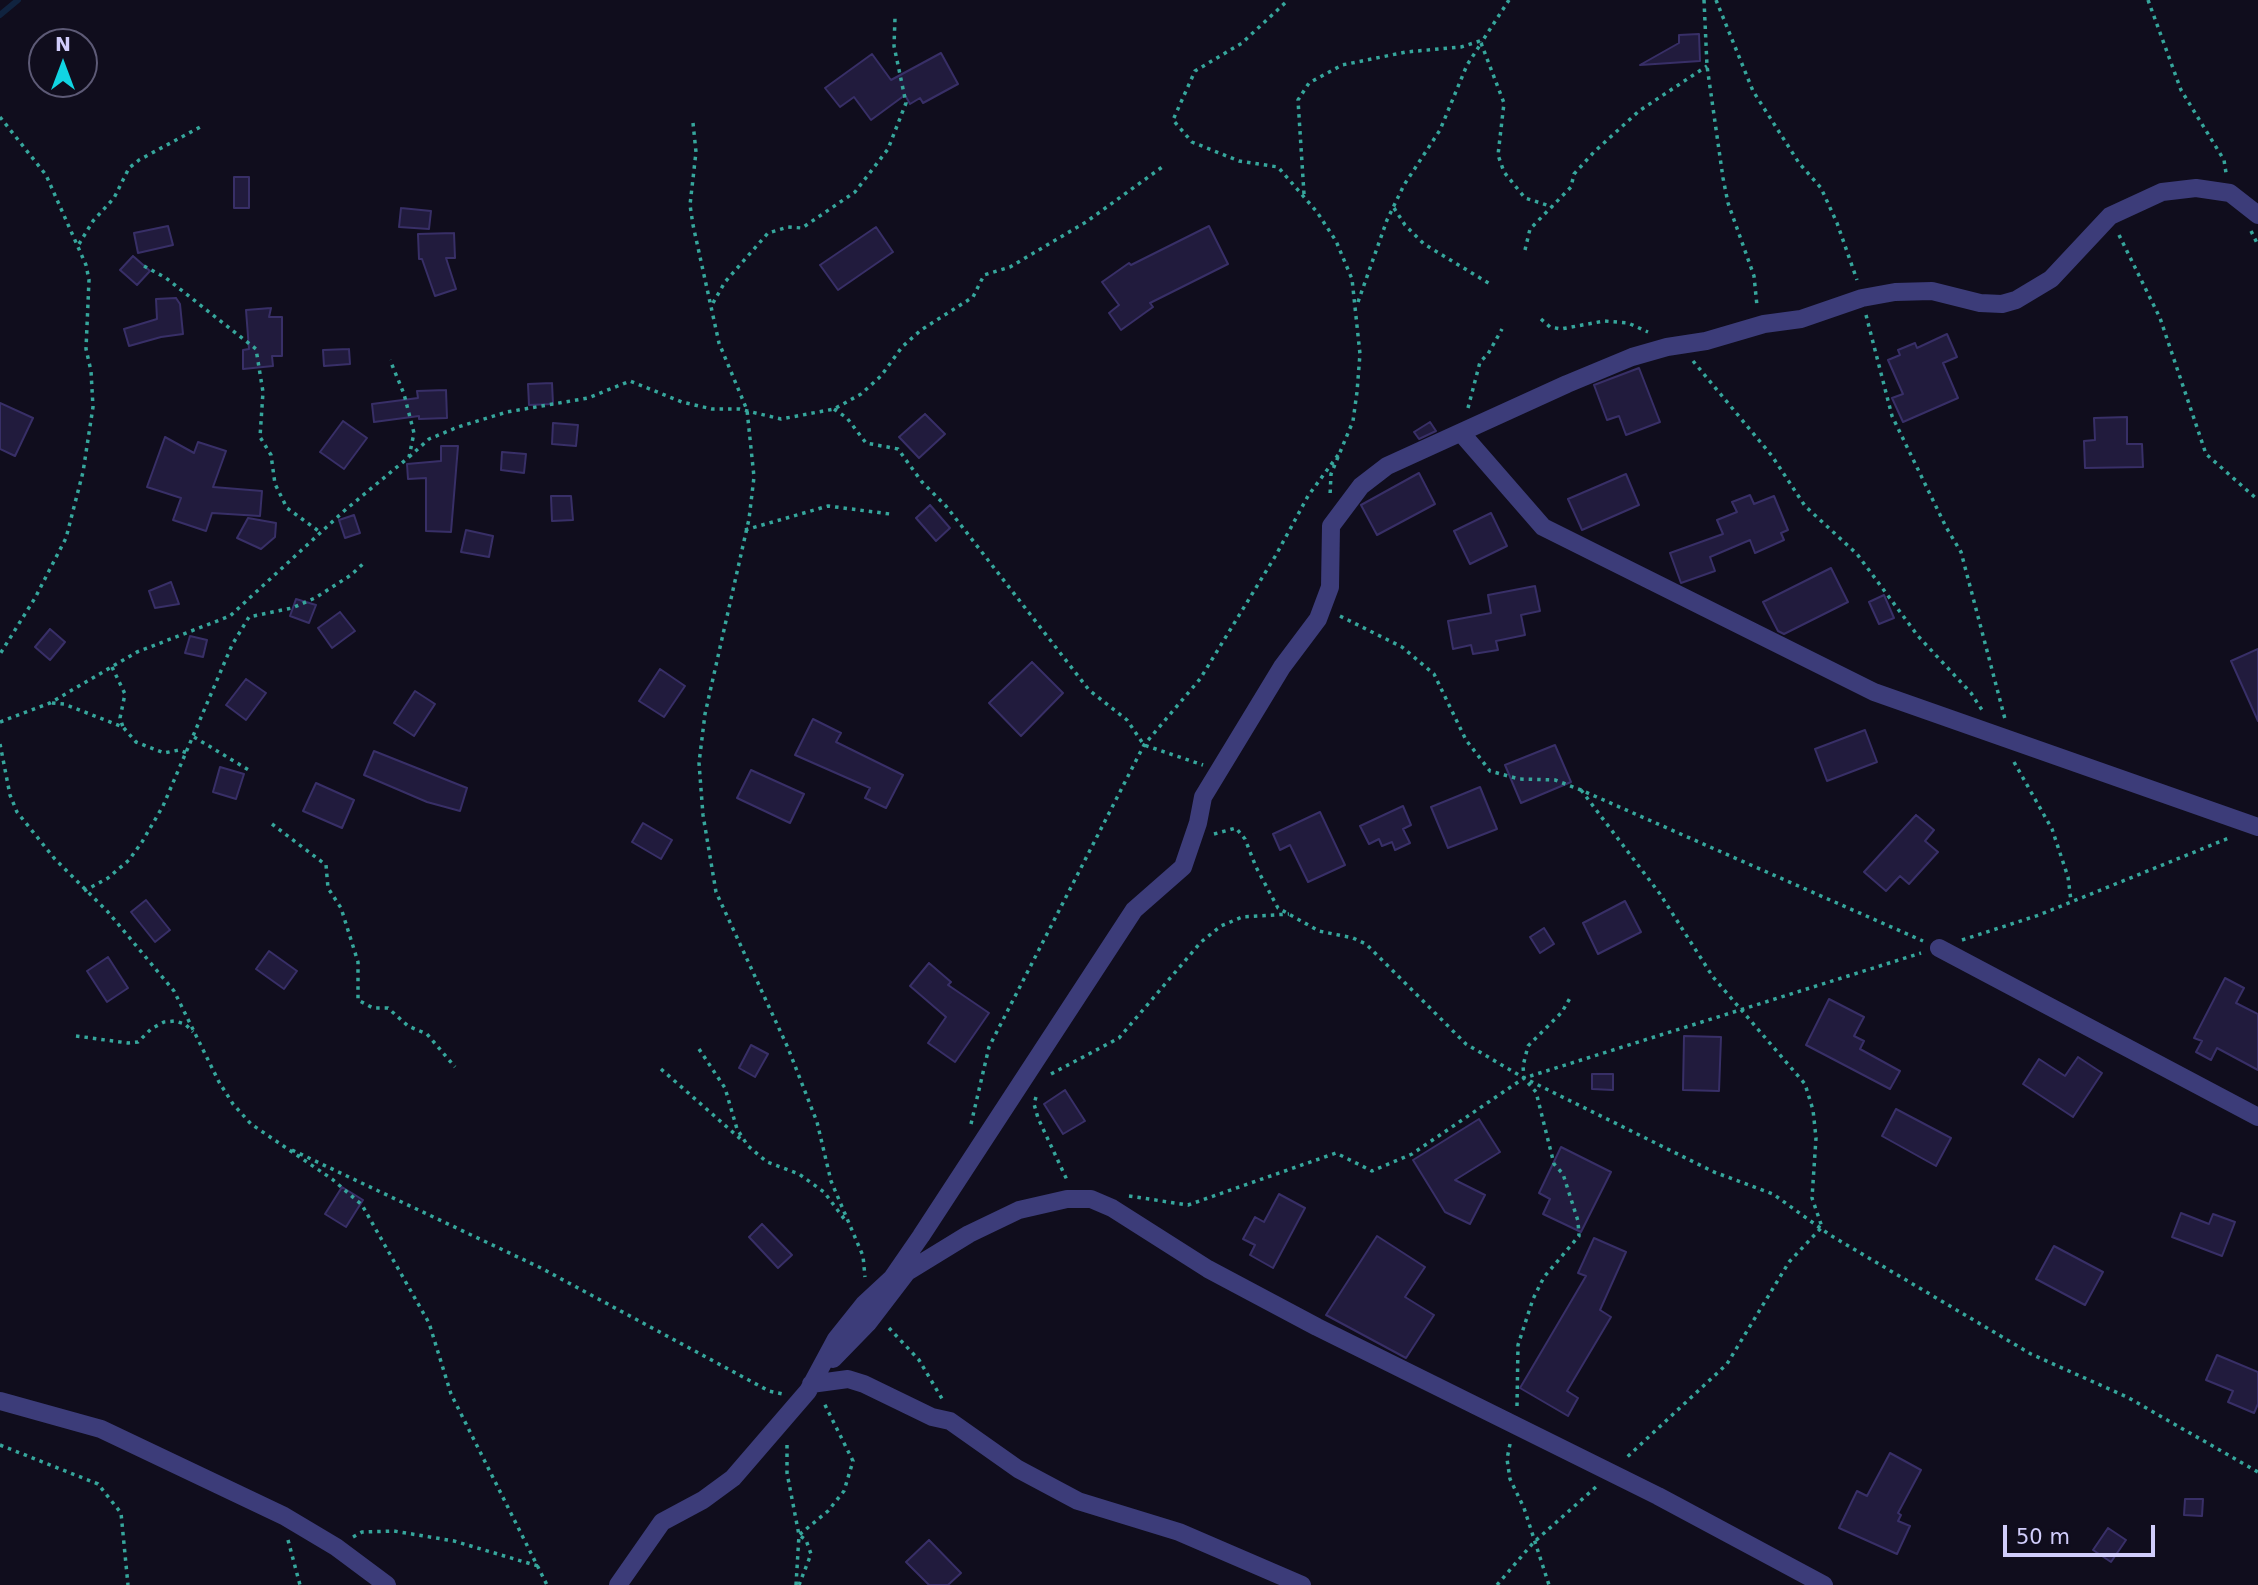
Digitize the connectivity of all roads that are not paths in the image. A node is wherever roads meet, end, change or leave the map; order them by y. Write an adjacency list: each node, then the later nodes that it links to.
1 (2253, 220): 2 (street)
2 (1462, 434): 3 (street); 6 (street)
3 (2257, 827)
4 (1939, 948): 5 (street)
5 (2258, 1116)
6 (874, 1304): 7 (street); 12 (street)
7 (812, 1384): 10 (street); 11 (street)
8 (0, 1401): 9 (street)
9 (387, 1585)
10 (618, 1585)
11 (1302, 1585)
12 (1824, 1585)

